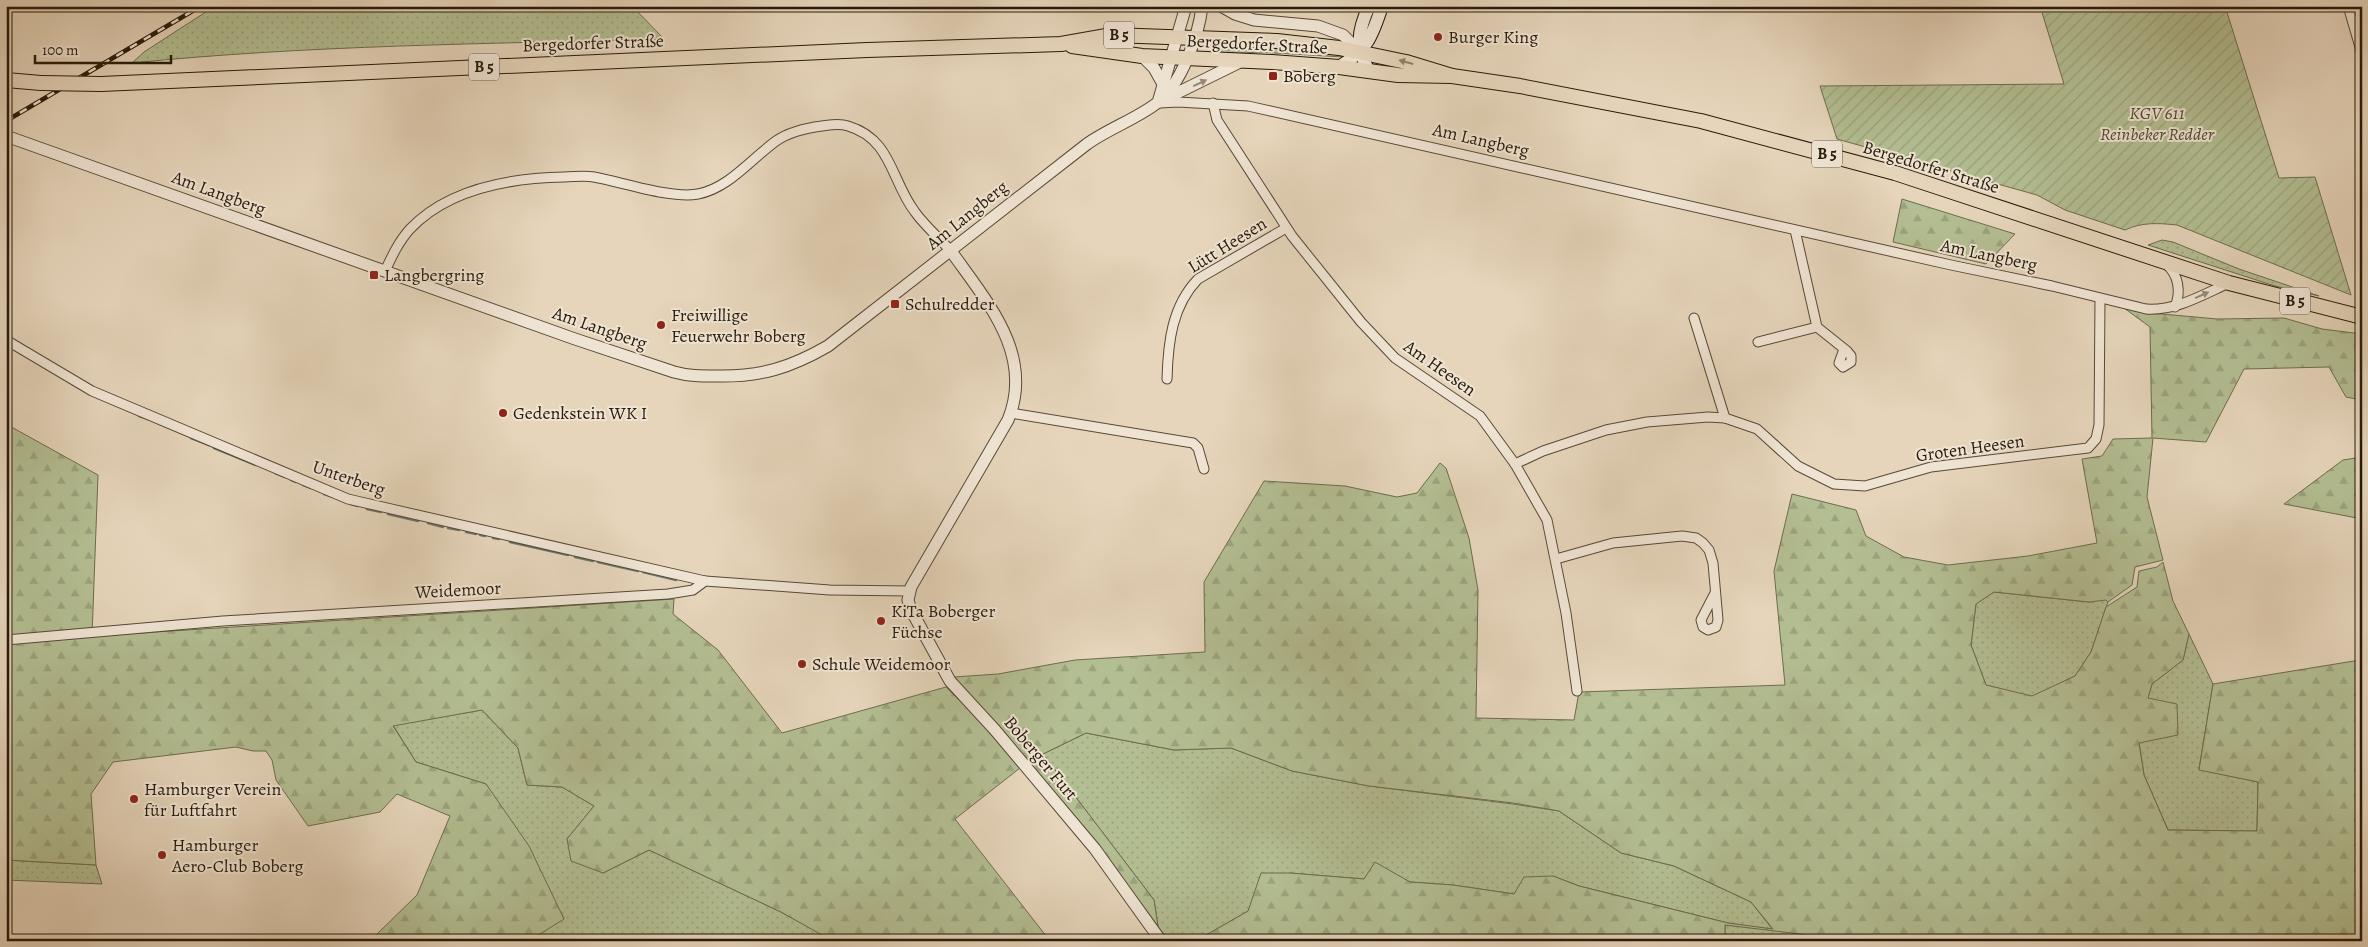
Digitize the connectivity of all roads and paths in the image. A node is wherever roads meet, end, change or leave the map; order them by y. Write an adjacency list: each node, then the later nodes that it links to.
1 (1186, 6): 7 (street)
2 (1202, 6): 8 (street, Am Langberg)
3 (1221, 6): 10 (street)
4 (1369, 6): 10 (main road)
5 (1382, 6): 10 (main road)
6 (2348, 6): 11 (street)
7 (1177, 38): 8 (main road, Bergedorfer Straße / B 5); 9 (main road, Bergedorfer Straße / B 5); 13 (street)
8 (1194, 38): 10 (main road, Bergedorfer Straße / B 5); 14 (street, Am Langberg)
9 (1061, 44): 12 (main road, Bergedorfer Straße / B 5); 19 (main road, Bergedorfer Straße / B 5, bridge)
10 (1360, 52): 16 (main road); 17 (main road); 18 (main road, Bergedorfer Straße / B 5, one-way to 10)
11 (2362, 54)
12 (1142, 56): 13 (main road, Bergedorfer Straße / B 5); 20 (street)
13 (1171, 58): 14 (main road, Bergedorfer Straße / B 5); 20 (street)
14 (1186, 58): 15 (main road, Bergedorfer Straße / B 5); 21 (street, Am Langberg)
15 (1242, 61): 16 (main road, Bergedorfer Straße / B 5); 21 (street, one-way to 15)
16 (1338, 67): 17 (main road, Bergedorfer Straße / B 5)
17 (1369, 70): 18 (main road, Bergedorfer Straße / B 5)
18 (1452, 76): 27 (main road, Bergedorfer Straße / B 5)
19 (6, 80)
20 (1163, 84): 21 (street)
21 (1157, 103): 22 (street, Am Langberg); 26 (street, Am Langberg)
22 (1213, 103): 24 (street, Am Heesen); 25 (street, Am Langberg)
23 (7, 136): 28 (street, Am Langberg)
24 (1286, 228): 38 (street, Lütt Heesen); 41 (street, Am Heesen)
25 (1795, 230): 30 (street, Am Langberg); 34 (street)
26 (951, 251): 28 (street, Am Langberg); 28 (street); 39 (street)
27 (2163, 261): 29 (main road, Bergedorfer Straße / B 5); 31 (street)
28 (385, 271)
29 (2229, 283): 31 (street, Am Langberg, one-way to 29); 32 (main road, Bergedorfer Straße / B 5)
30 (2100, 299): 31 (street, Am Langberg); 40 (street, Groten Heesen)
31 (2175, 307)
32 (2362, 317)
33 (1694, 318): 40 (street)
34 (1817, 327): 36 (street); 37 (street)
35 (6, 340): 44 (street, Unterberg)
36 (1758, 342)
37 (1844, 349)
38 (1167, 379)
39 (1011, 413): 42 (street); 45 (street)
40 (1725, 418): 41 (street, Groten Heesen)
41 (1515, 464): 43 (street, Am Heesen)
42 (1204, 469)
43 (1556, 559): 46 (street); 48 (street, Am Heesen)
44 (705, 581): 45 (street, Weidemoor); 47 (street, Weidemoor)
45 (910, 591): 49 (street, Boberger Furt)
46 (1716, 593)
47 (6, 640)
48 (1576, 691)
49 (1161, 941)

